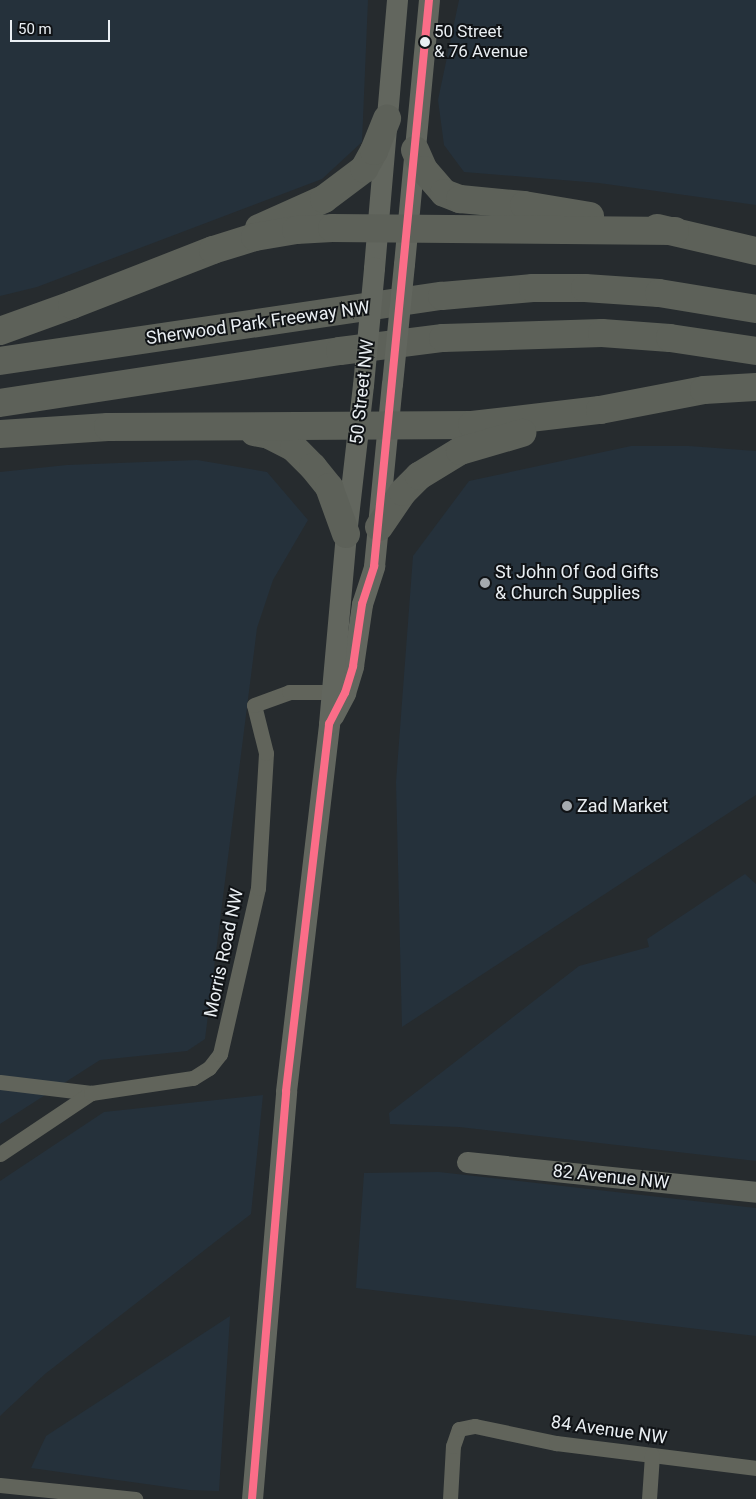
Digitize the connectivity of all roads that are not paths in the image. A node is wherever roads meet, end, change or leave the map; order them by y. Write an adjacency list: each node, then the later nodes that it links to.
1 (428, 0): 4 (main road, 50 Street NW)
2 (440, 0): 4 (main road)
3 (397, 2): 5 (main road, 50 Street NW)
4 (426, 30): 6 (main road, 50 Street NW)
5 (387, 118): 7 (main road, 50 Street NW); 10 (highway)
6 (414, 150): 8 (main road, 50 Street NW); 9 (highway)
7 (376, 229): 8 (highway); 10 (highway); 19 (main road, 50 Street NW, bridge)
8 (407, 229): 9 (highway); 20 (main road, 50 Street NW, bridge)
9 (675, 230): 11 (highway)
10 (213, 250): 13 (highway)
11 (756, 251)
12 (756, 309): 15 (highway, Sherwood Park Freeway NW)
13 (0, 331)
14 (756, 351): 17 (highway)
15 (0, 361)
16 (756, 387): 18 (highway)
17 (0, 403)
18 (569, 414): 20 (highway); 23 (highway)
19 (358, 425): 20 (highway); 21 (highway); 24 (main road, 50 Street NW)
20 (389, 425): 23 (main road, 50 Street NW)
21 (231, 426): 22 (highway); 24 (highway)
22 (0, 434)
23 (379, 527): 25 (main road, 50 Street NW)
24 (346, 534): 25 (main road, 50 Street NW)
25 (338, 692): 27 (street, Morris Road NW); 35 (main road, 50 Street NW)
26 (0, 1082): 27 (street)
27 (91, 1093): 28 (street, Morris Road NW)
28 (0, 1154)
29 (467, 1162): 30 (main road, 82 Avenue NW)
30 (756, 1192)
31 (652, 1455): 32 (street, 84 Avenue NW); 36 (street, 84 Avenue NW); 37 (street)
32 (756, 1468)
33 (0, 1485): 34 (street)
34 (134, 1499)
35 (252, 1499)
36 (450, 1499)
37 (649, 1499)

